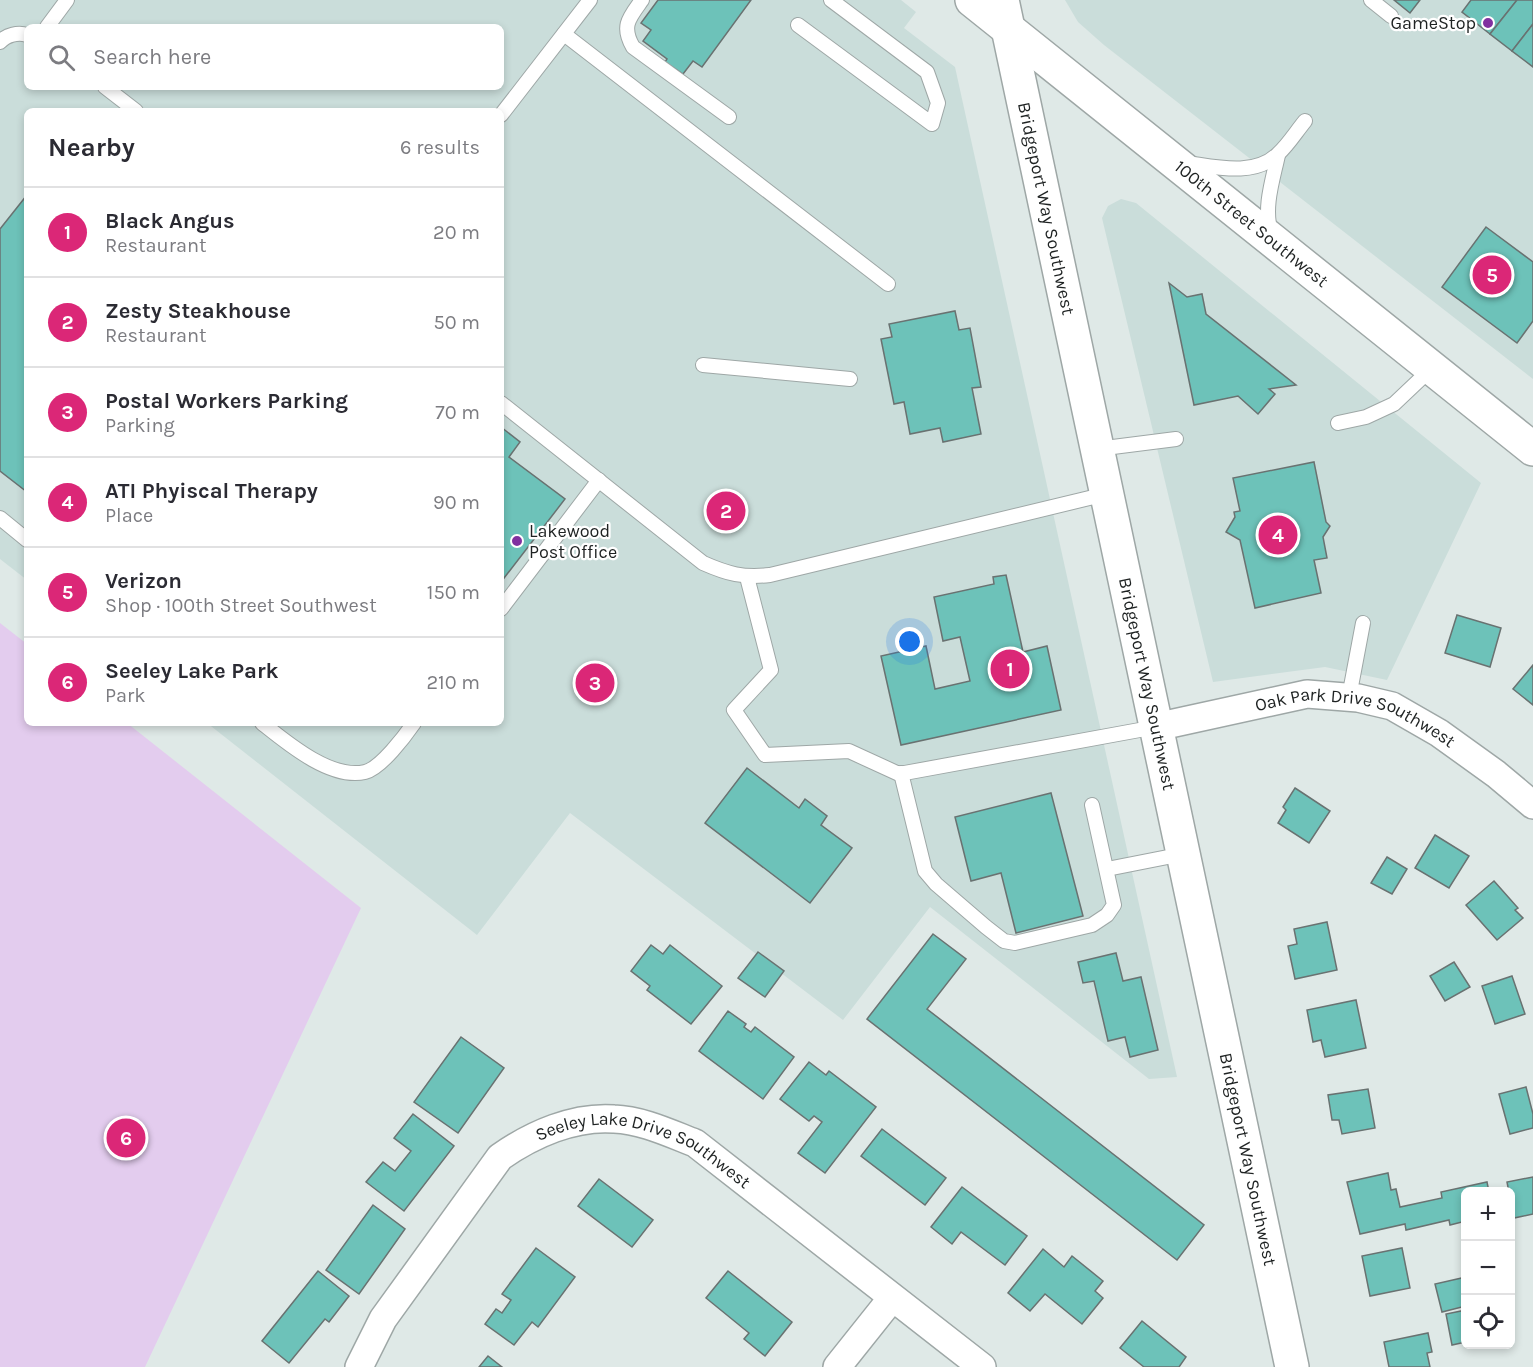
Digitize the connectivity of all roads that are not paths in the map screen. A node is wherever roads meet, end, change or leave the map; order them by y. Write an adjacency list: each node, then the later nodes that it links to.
1 (67, 0): 9 (lane)
2 (591, 0): 12 (lane)
3 (642, 0): 17 (lane)
4 (831, 0): 10 (lane)
5 (972, 0): 7 (main road, 100th Street Southwest)
6 (1371, 0): 8 (lane)
7 (1004, 14): 20 (main road, 100th Street Southwest); 29 (main road, Bridgeport Way Southwest)
8 (1390, 16)
9 (50, 24)
10 (798, 25)
11 (24, 34): 13 (lane)
12 (564, 34): 16 (lane); 22 (lane)
13 (0, 42)
14 (109, 90): 15 (lane)
15 (132, 108)
16 (504, 111)
17 (729, 117)
18 (1305, 121): 19 (lane)
19 (1278, 155): 20 (lane); 21 (lane)
20 (1173, 161): 21 (main road, 100th Street Southwest)
21 (1275, 242): 24 (main road, 100th Street Southwest)
22 (888, 285)
23 (703, 365): 25 (lane)
24 (1432, 368): 27 (lane); 30 (main road, 100th Street Southwest)
25 (850, 379)
26 (504, 405): 31 (lane)
27 (1338, 423)
28 (1176, 439): 29 (lane)
29 (1097, 449): 32 (main road, Bridgeport Way Southwest)
30 (1533, 449)
31 (599, 480): 35 (lane); 36 (lane)
32 (1106, 494): 35 (lane); 41 (main road, Bridgeport Way Southwest)
33 (0, 519): 34 (lane)
34 (24, 538)
35 (747, 577): 42 (lane)
36 (504, 605)
37 (1363, 623): 38 (lane)
38 (1350, 698): 41 (street, Oak Park Drive Southwest); 44 (street, Oak Park Drive Southwest)
39 (266, 726): 40 (lane)
40 (412, 726)
41 (1156, 727): 42 (lane); 45 (main road, Bridgeport Way Southwest)
42 (901, 773): 46 (lane)
43 (1092, 805): 46 (lane)
44 (1533, 805)
45 (1183, 854): 46 (lane); 51 (main road, Bridgeport Way Southwest)
46 (1107, 869)
47 (892, 1298): 48 (street, Seeley Lake Drive Southwest); 49 (street); 50 (street, Seeley Lake Drive Southwest)
48 (359, 1367)
49 (837, 1367)
50 (982, 1367)
51 (1292, 1367)

